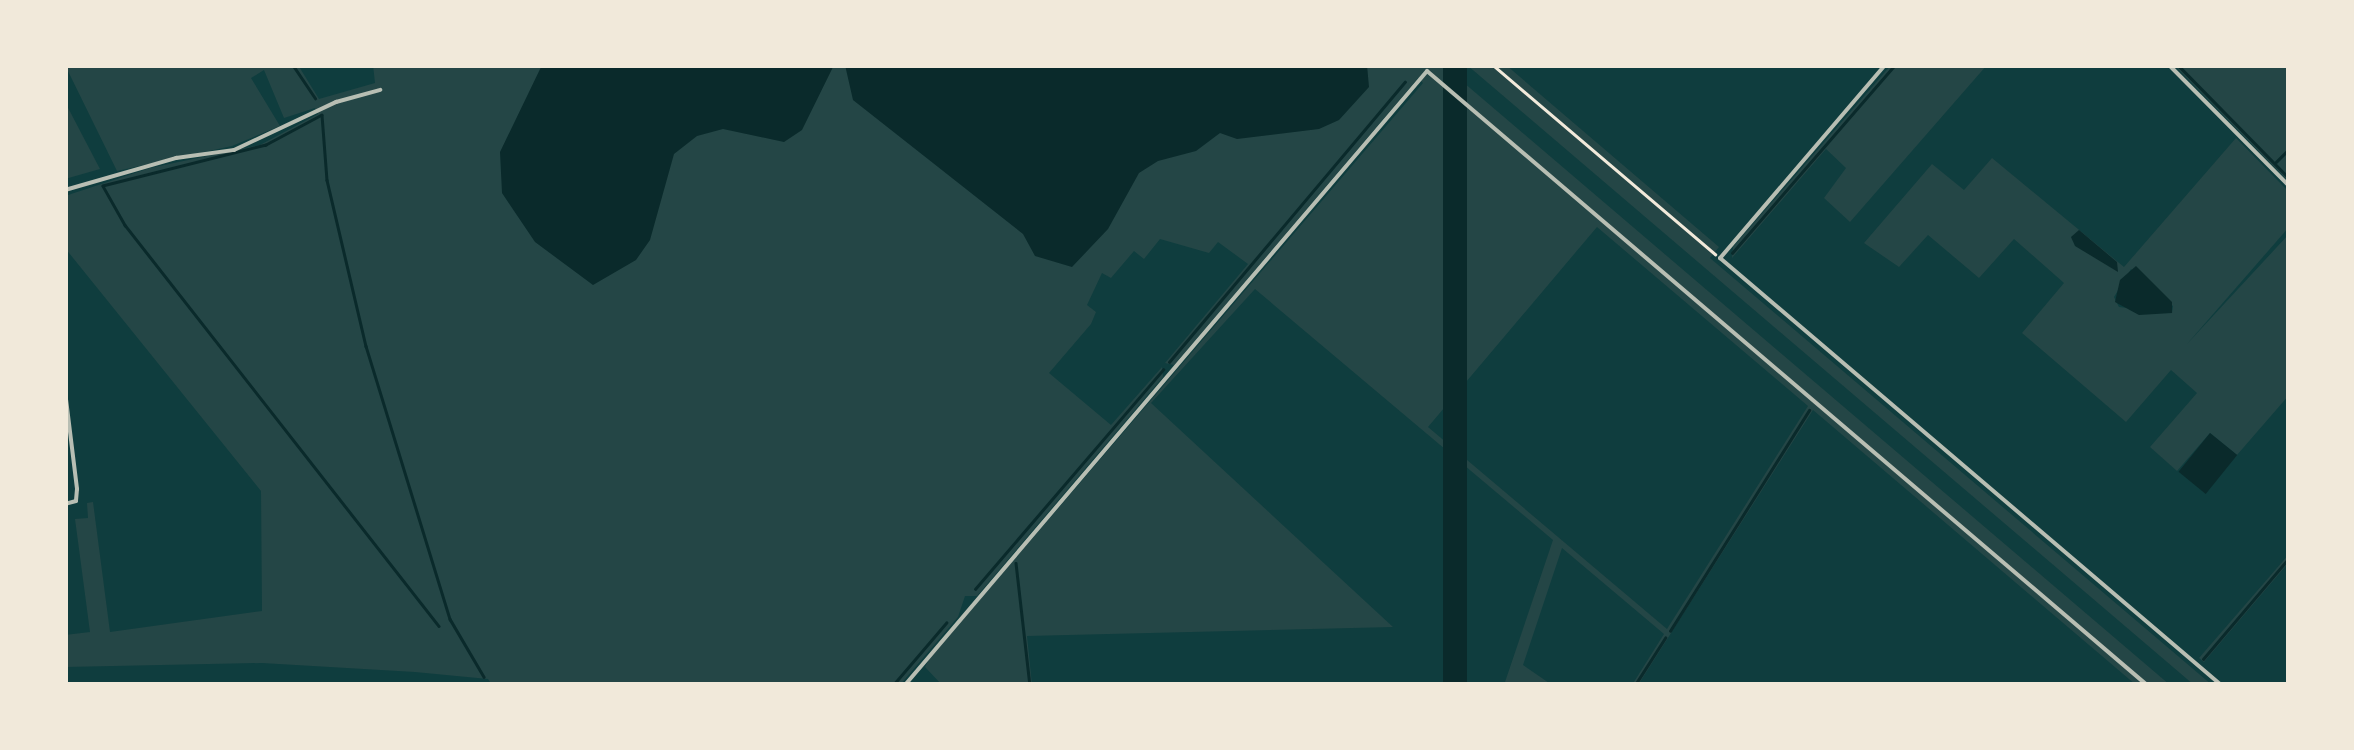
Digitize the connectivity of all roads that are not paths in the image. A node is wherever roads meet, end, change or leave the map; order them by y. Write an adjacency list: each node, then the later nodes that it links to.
1 (1885, 65): 12 (street)
2 (2169, 65): 4 (street)
3 (380, 90): 5 (street)
4 (2289, 186)
5 (65, 190)
6 (65, 391): 7 (street)
7 (65, 504)
8 (65, 684): 9 (street)
9 (362, 685)
10 (905, 685): 11 (street)
11 (2147, 685)
12 (2221, 685)

